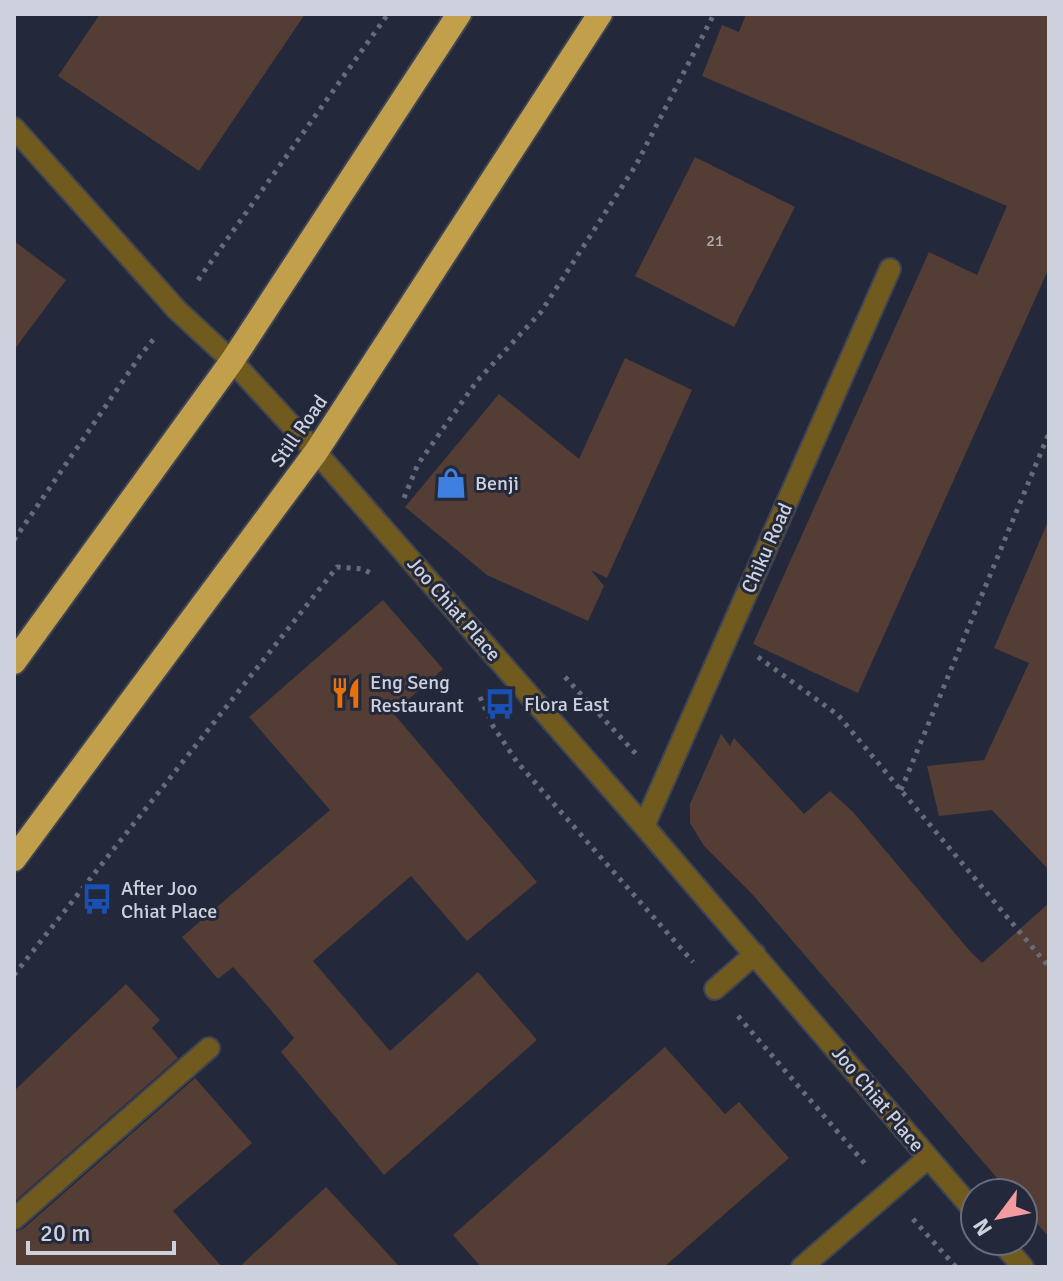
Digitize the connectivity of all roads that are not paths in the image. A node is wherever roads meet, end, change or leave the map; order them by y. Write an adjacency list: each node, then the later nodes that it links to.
1 (459, 14): 5 (highway)
2 (600, 14): 6 (highway, Still Road)
3 (14, 128): 5 (street, Joo Chiat Place)
4 (890, 269): 8 (street, Chiku Road)
5 (232, 361): 6 (street, Joo Chiat Place); 7 (highway)
6 (316, 452): 8 (street, Joo Chiat Place); 9 (highway, Still Road)
7 (14, 662)
8 (644, 826): 10 (street, Joo Chiat Place)
9 (14, 859)
10 (755, 954): 11 (street); 13 (street, Joo Chiat Place)
11 (715, 989)
12 (209, 1048): 15 (street)
13 (928, 1158): 14 (street, Joo Chiat Place); 16 (street)
14 (959, 1194)
15 (14, 1219)
16 (802, 1267)

